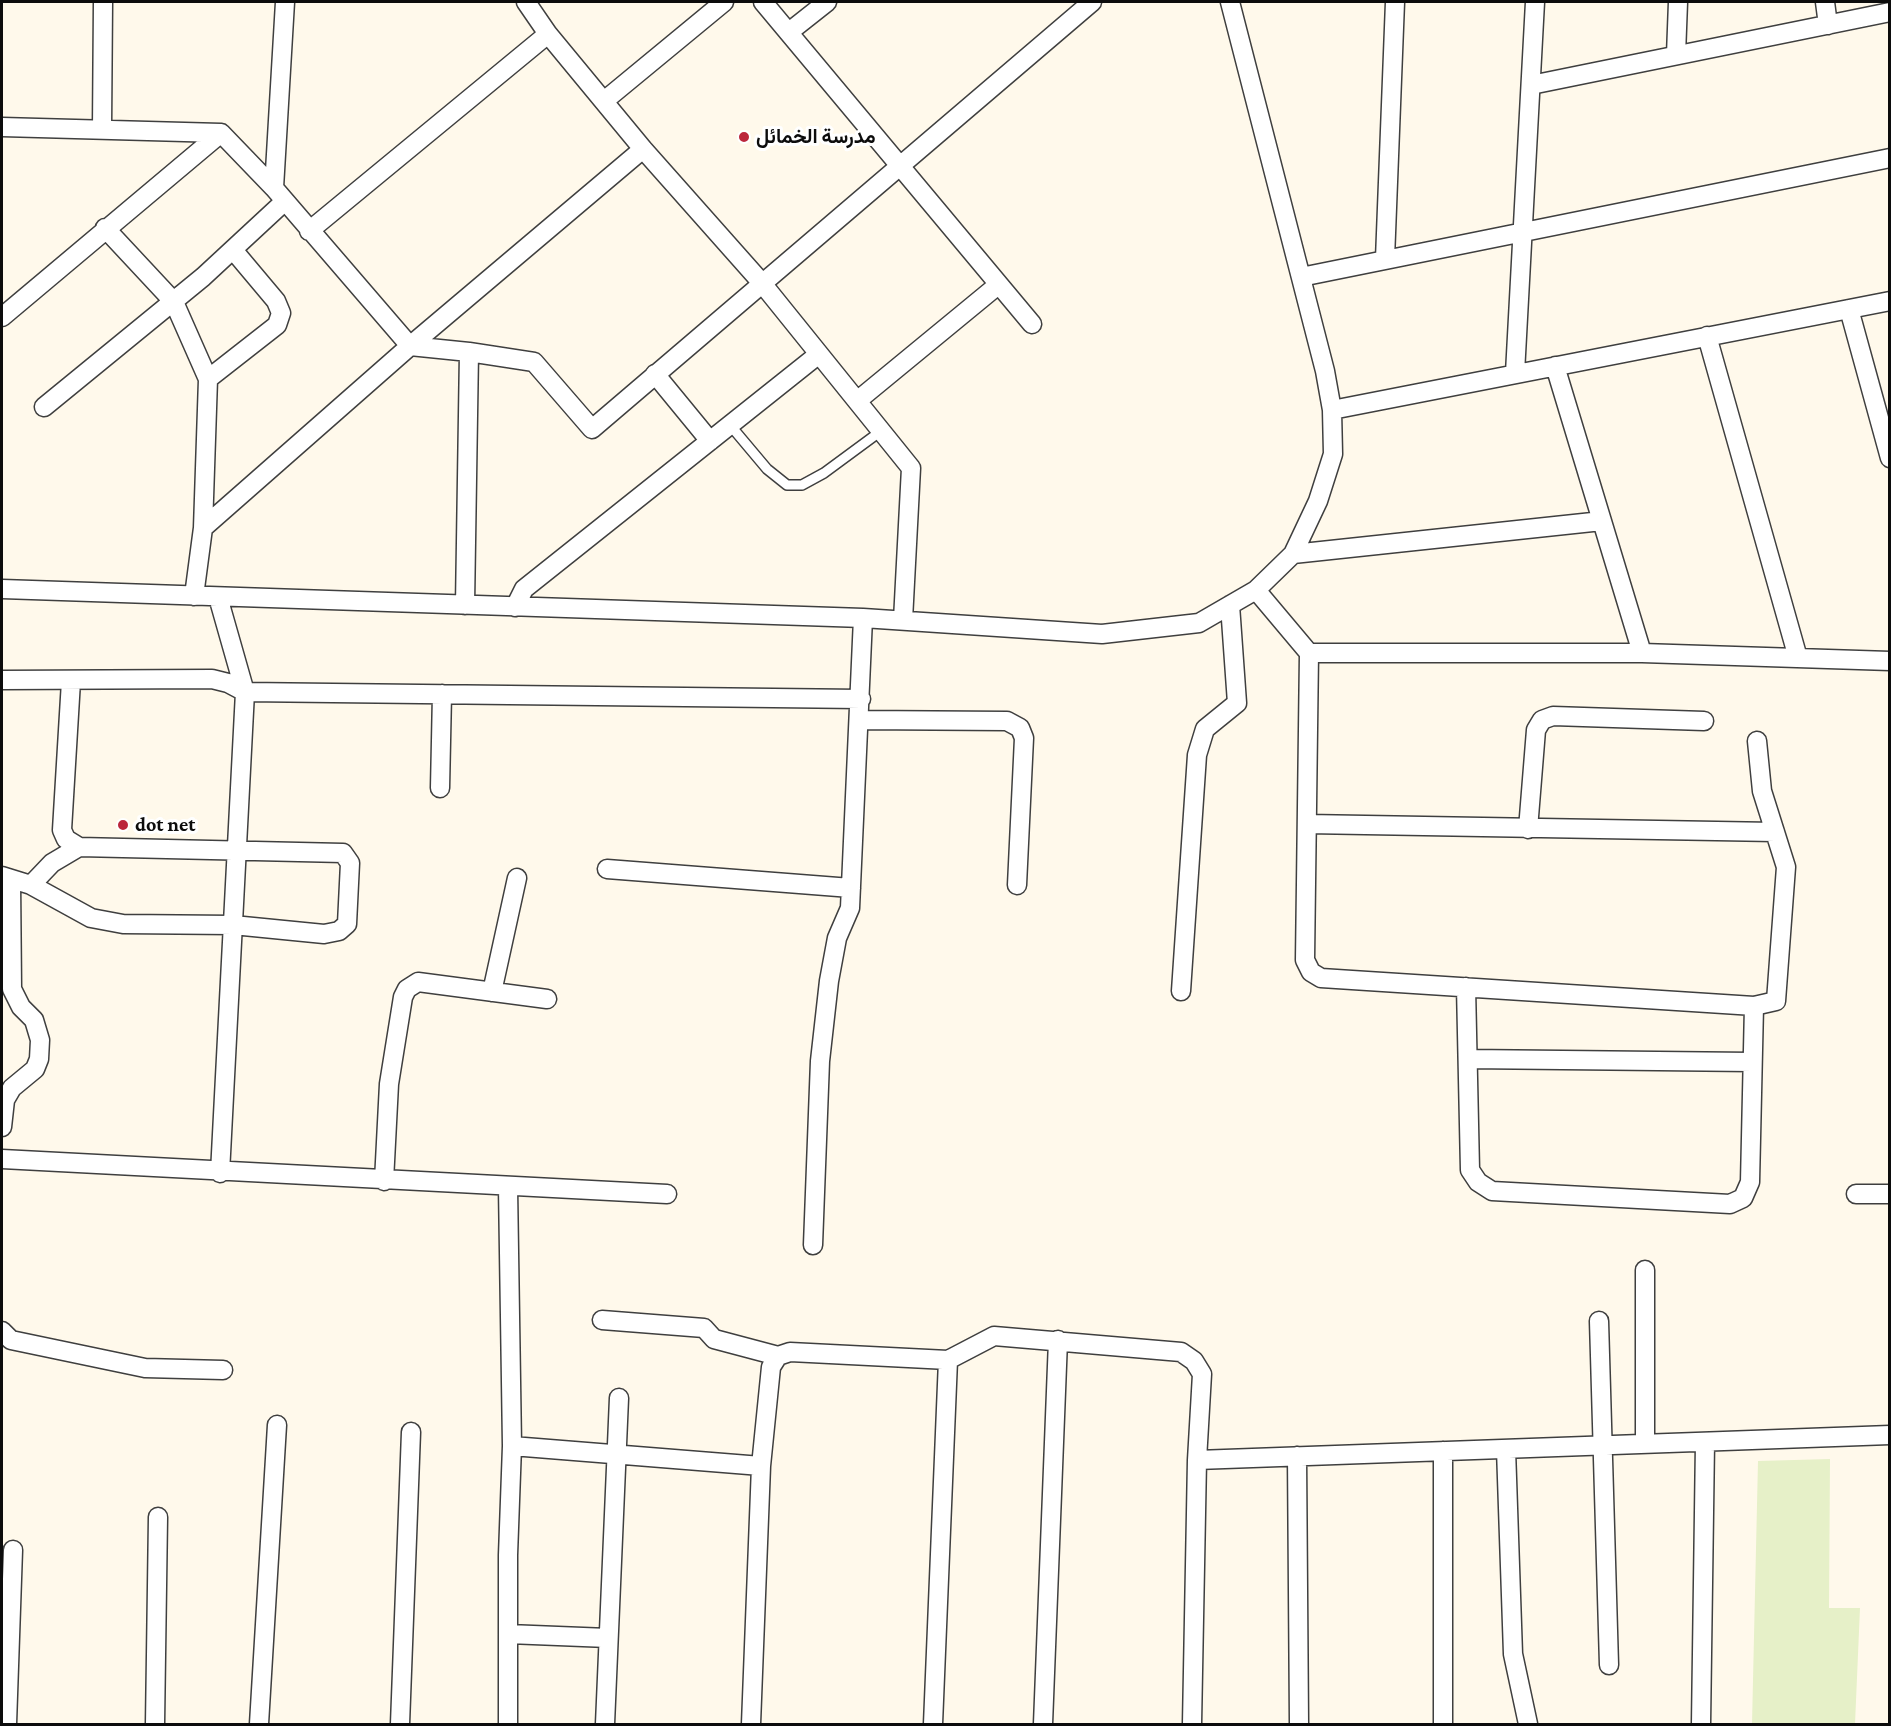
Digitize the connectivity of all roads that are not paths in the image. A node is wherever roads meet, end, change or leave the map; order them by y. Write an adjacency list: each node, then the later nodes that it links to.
1 (102, 2): 21 (street)
2 (285, 2): 26 (street)
3 (526, 2): 16 (street)
4 (724, 2): 19 (street)
5 (764, 2): 15 (street)
6 (827, 2): 15 (street)
7 (1092, 2): 25 (street)
8 (1230, 2): 32 (street)
9 (1395, 2): 31 (street)
10 (1535, 2): 18 (street)
11 (1678, 2): 17 (street)
12 (1825, 2): 14 (street)
13 (1890, 12): 14 (street)
14 (1828, 25): 17 (street)
15 (789, 32): 25 (street)
16 (548, 34): 19 (street); 28 (street)
17 (1676, 55): 18 (street)
18 (1531, 85): 29 (street)
19 (604, 101): 23 (street)
20 (2, 127): 21 (street)
21 (102, 128): 22 (street)
22 (221, 133): 26 (street); 27 (street)
23 (643, 149): 33 (street); 41 (street)
24 (1890, 158): 29 (street)
25 (901, 168): 33 (street); 34 (street)
26 (279, 195): 28 (street); 30 (street)
27 (105, 228): 36 (street); 38 (street)
28 (309, 231): 41 (street)
29 (1523, 232): 31 (street); 45 (street)
30 (234, 251): 36 (street); 47 (street)
31 (1385, 260): 32 (street)
32 (1301, 277): 50 (street)
33 (761, 282): 43 (street); 46 (street)
34 (998, 285): 39 (street); 48 (street)
35 (1890, 301): 37 (street)
36 (174, 302): 47 (street); 49 (street)
37 (1849, 309): 40 (street); 54 (street)
38 (2, 317)
39 (1032, 324)
40 (1707, 336): 44 (street); 69 (street)
41 (410, 346): 42 (street); 56 (street)
42 (469, 351): 46 (street); 62 (street)
43 (819, 354): 48 (street); 51 (street)
44 (1555, 366): 45 (street); 55 (street)
45 (1515, 373): 50 (street)
46 (655, 374): 53 (street)
47 (208, 379): 56 (street)
48 (857, 401): 52 (street)
49 (44, 407)
50 (1332, 410): 57 (street)
51 (730, 425): 52 (lane); 53 (street)
52 (881, 431): 66 (street)
53 (710, 441): 64 (street)
54 (1890, 458)
55 (1602, 521): 57 (street); 68 (street)
56 (203, 528): 60 (street)
57 (1293, 554): 59 (street)
58 (2, 589): 60 (street)
59 (1256, 591): 63 (street); 67 (street)
60 (194, 596): 61 (street)
61 (218, 597): 62 (street); 73 (street)
62 (465, 605): 64 (street)
63 (1230, 605): 66 (street); 93 (street)
64 (515, 607): 65 (street)
65 (862, 618): 66 (street); 75 (street)
66 (903, 620)
67 (1309, 652): 68 (street); 80 (street)
68 (1642, 653): 69 (street)
69 (1798, 658): 70 (street)
70 (1890, 661)
71 (2, 680): 72 (street)
72 (71, 681): 73 (street); 83 (street)
73 (245, 692): 74 (street); 84 (street)
74 (442, 694): 75 (street); 79 (street)
75 (861, 699): 76 (street)
76 (860, 720): 89 (street); 90 (street)
77 (1704, 721): 81 (street)
78 (1758, 741): 82 (street)
79 (440, 788)
80 (1307, 824): 81 (street); 92 (street)
81 (1528, 829): 82 (street)
82 (1774, 832): 96 (street)
83 (79, 847): 84 (street); 88 (street)
84 (237, 850): 91 (street); 91 (street)
85 (607, 869): 90 (street)
86 (6, 878): 88 (street); 99 (street)
87 (517, 878): 94 (street)
88 (31, 885): 91 (street)
89 (1017, 885)
90 (851, 888): 107 (street)
91 (233, 925): 101 (street)
92 (1466, 987): 96 (street); 97 (street)
93 (1181, 991)
94 (492, 992): 95 (street); 102 (street)
95 (547, 999)
96 (1754, 1006): 98 (street)
97 (1468, 1059): 98 (street); 98 (street)
98 (1752, 1062)
99 (2, 1127)
100 (2, 1160): 101 (street)
101 (220, 1173): 102 (street)
102 (384, 1181): 103 (street)
103 (508, 1187): 104 (street); 122 (street)
104 (667, 1194)
105 (1856, 1194): 106 (street)
106 (1890, 1194)
107 (813, 1245)
108 (1645, 1270): 121 (street)
109 (602, 1320): 113 (street)
110 (1599, 1321): 123 (street)
111 (2, 1331): 115 (street)
112 (1058, 1340): 114 (street); 128 (street); 143 (street)
113 (778, 1356): 114 (street); 129 (street)
114 (948, 1360): 142 (street)
115 (223, 1370)
116 (619, 1398): 126 (street)
117 (277, 1425): 137 (street)
118 (411, 1432): 138 (street)
119 (1890, 1436): 120 (street)
120 (1705, 1442): 121 (street); 148 (street)
121 (1645, 1444): 123 (street)
122 (512, 1446): 126 (street); 132 (street)
123 (1602, 1446): 124 (street); 134 (street)
124 (1506, 1449): 125 (street); 147 (street)
125 (1443, 1451): 127 (street); 146 (street)
126 (616, 1455): 129 (street); 133 (street)
127 (1297, 1456): 128 (street); 145 (street)
128 (1197, 1460): 144 (street)
129 (761, 1466): 141 (street)
130 (158, 1517): 136 (street)
131 (13, 1550): 135 (street)
132 (508, 1634): 133 (street); 139 (street)
133 (608, 1638): 140 (street)
134 (1609, 1665)
135 (7, 1725)
136 (155, 1725)
137 (259, 1725)
138 (400, 1725)
139 (508, 1725)
140 (605, 1725)
141 (751, 1725)
142 (933, 1725)
143 (1043, 1725)
144 (1192, 1725)
145 (1299, 1725)
146 (1443, 1725)
147 (1528, 1725)
148 (1701, 1725)

